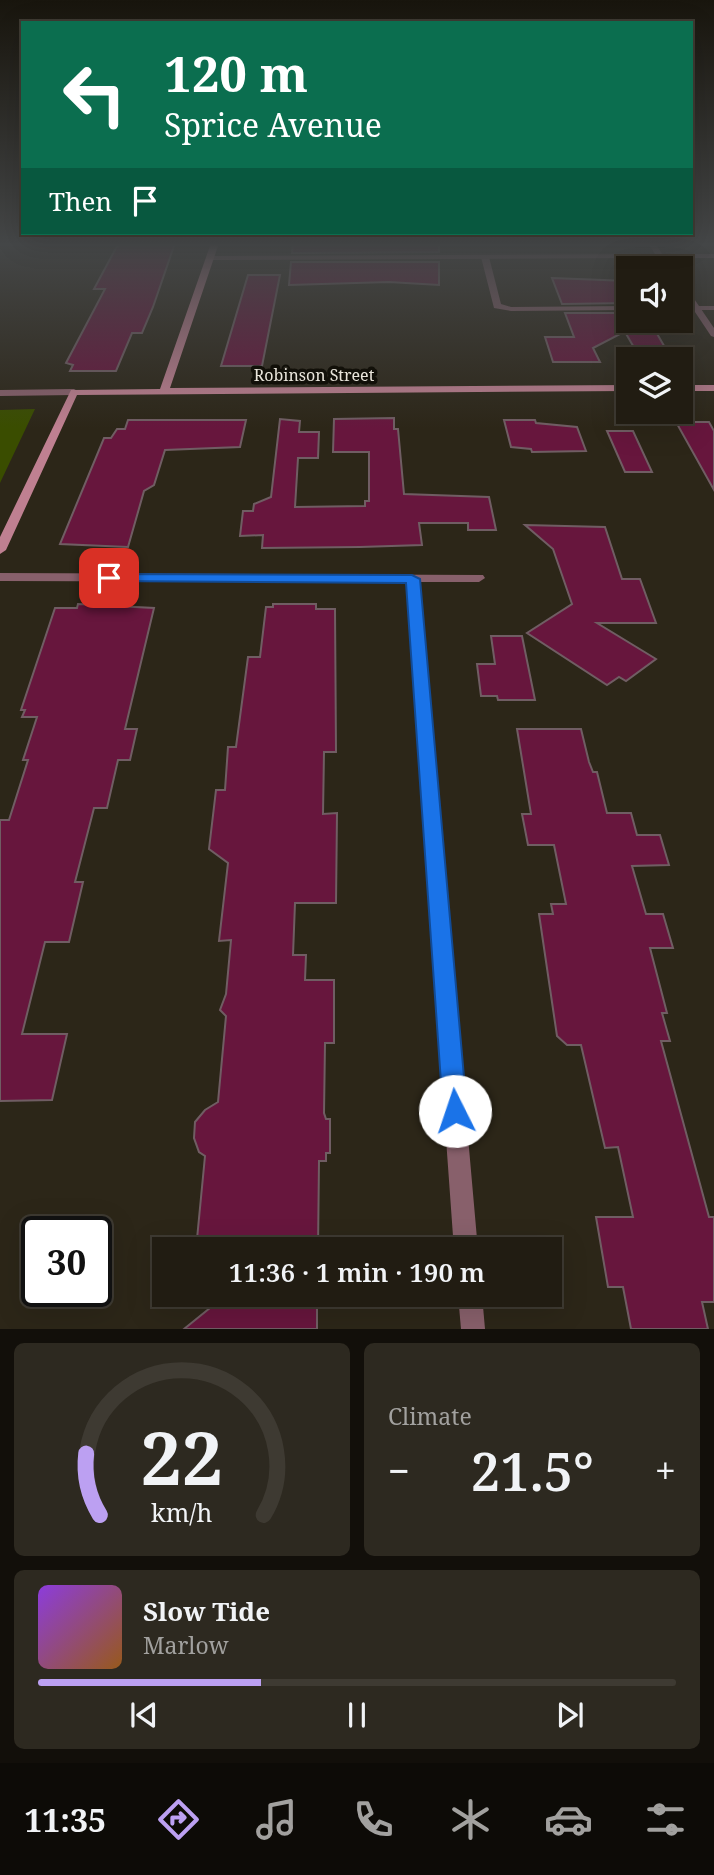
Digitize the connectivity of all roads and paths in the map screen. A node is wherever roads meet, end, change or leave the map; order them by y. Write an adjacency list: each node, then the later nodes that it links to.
1 (194, 305): 12 (street)
2 (497, 305): 4 (street)
3 (694, 305): 5 (street)
4 (616, 308)
5 (696, 308): 6 (street); 7 (street)
6 (714, 308)
7 (714, 334)
8 (616, 388): 12 (street, Robinson Street)
9 (693, 388): 10 (street)
10 (714, 388)
11 (74, 392): 12 (street, Robinson Street); 13 (street, Robinson Street); 14 (street)
12 (164, 392)
13 (0, 393)
14 (0, 550)
15 (0, 577): 17 (street)
16 (479, 578): 17 (street)
17 (412, 579): 18 (street)
18 (465, 1237)
19 (471, 1307): 20 (street)
20 (472, 1329)

